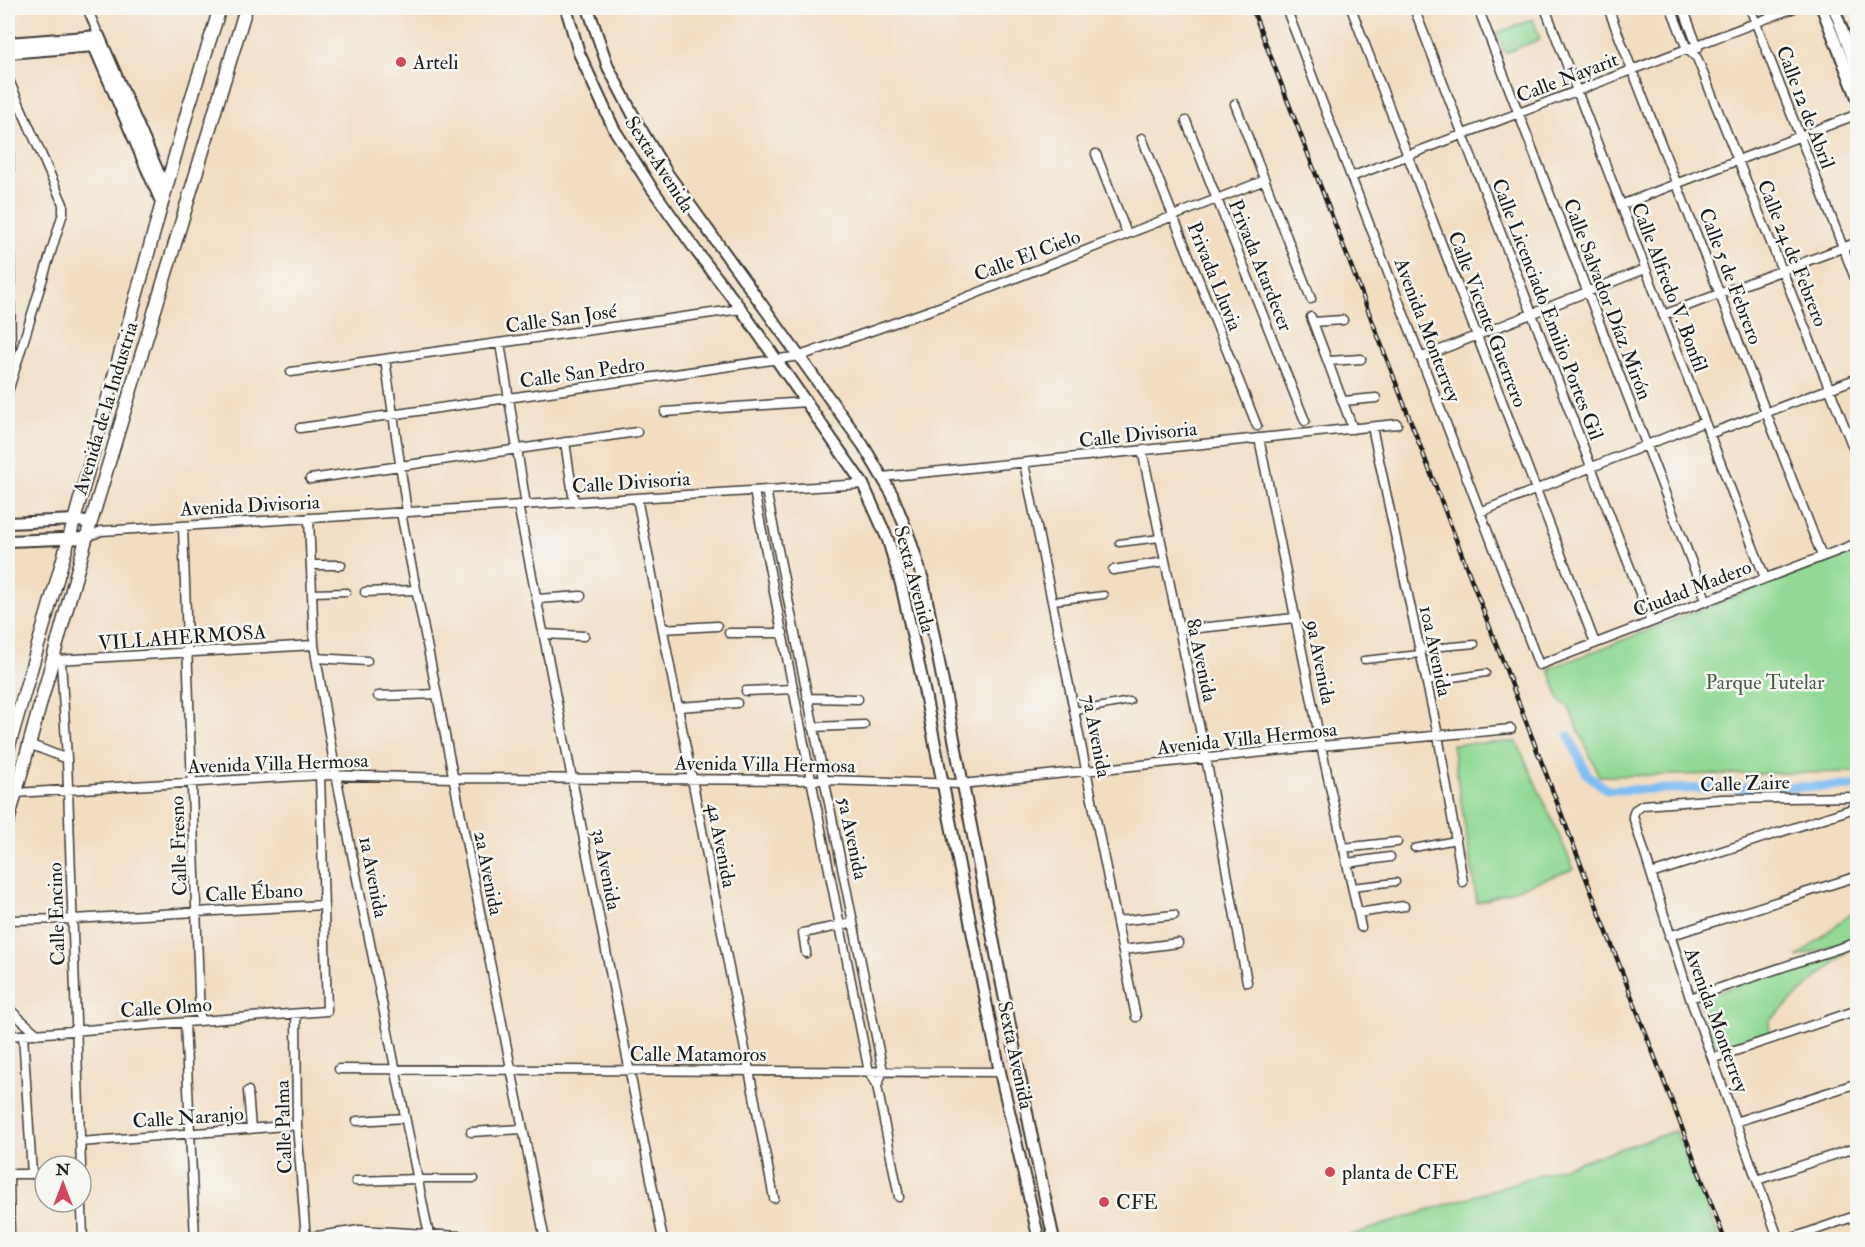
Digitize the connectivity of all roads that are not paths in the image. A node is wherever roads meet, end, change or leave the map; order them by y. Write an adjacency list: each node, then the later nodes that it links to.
1 (87, 8): 19 (street)
2 (220, 8): 43 (main road, Avenida de la Industria)
3 (246, 8): 114 (main road, Avenida de la Industria)
4 (566, 8): 58 (main road, Sexta Avenida)
5 (588, 8): 64 (main road, Sexta Avenida)
6 (1286, 8): 40 (street, Avenida Monterrey)
7 (1350, 8): 38 (street, Calle Vicente Guerrero)
8 (1414, 8): 34 (street, Calle Licenciado Emilio Portes Gil)
9 (1478, 8): 31 (street, Calle Salvador Díaz Mirón)
10 (1545, 8): 28 (street, Calle Alfredo V. Bonfil)
11 (1608, 8): 25 (street, Calle 5 de Febrero)
12 (1671, 8): 22 (street, Calle 24 de Febrero)
13 (1683, 8): 21 (street, Calle 24 de Febrero)
14 (1750, 8): 18 (street, Calle 12 de Abril)
15 (1794, 8): 18 (street, Calle Nayarit)
16 (1822, 8): 29 (main road)
17 (1834, 8): 26 (main road)
18 (1756, 22): 21 (street, Calle Nayarit); 35 (street, Calle 12 de Abril)
19 (97, 41): 20 (main road); 23 (main road); 43 (main road); 45 (main road)
20 (8, 43)
21 (1698, 45): 22 (street, Calle Nayarit); 24 (street, Calle 24 de Febrero)
22 (1687, 49): 24 (street, Calle 24 de Febrero); 25 (street, Calle Nayarit)
23 (8, 52): 27 (street)
24 (1697, 58): 39 (street, Calle 24 de Febrero)
25 (1632, 69): 28 (street, Calle Nayarit); 42 (street, Calle 5 de Febrero)
26 (1857, 73)
27 (8, 78): 48 (street); 72 (street)
28 (1577, 91): 31 (street, Calle Nayarit); 46 (street, Calle Alfredo V. Bonfil)
29 (1857, 100)
30 (1234, 104): 41 (street)
31 (1519, 113): 34 (street, Calle Nayarit); 55 (street, Calle Salvador Díaz Mirón)
32 (1857, 114): 35 (street)
33 (1186, 121): 44 (street, Privada Atardecer)
34 (1463, 134): 38 (street, Calle Nayarit); 59 (street, Calle Licenciado Emilio Portes Gil)
35 (1800, 136): 39 (street); 51 (street, Calle 12 de Abril)
36 (1142, 138): 47 (street, Privada Lluvia)
37 (1096, 154): 49 (street)
38 (1408, 156): 40 (street, Calle Nayarit); 62 (street, Calle Vicente Guerrero)
39 (1738, 160): 42 (street); 53 (street, Calle 24 de Febrero)
40 (1351, 177): 65 (street, Avenida Monterrey)
41 (1265, 180): 44 (street, Calle El Cielo); 57 (street)
42 (1677, 184): 46 (street); 56 (street, Calle 5 de Febrero)
43 (166, 190): 45 (main road, Avenida de la Industria)
44 (1217, 199): 47 (street, Calle El Cielo); 82 (street, Privada Atardecer)
45 (162, 204): 112 (main road, Avenida de la Industria)
46 (1621, 205): 52 (street, Calle Alfredo V. Bonfil)
47 (1173, 216): 49 (street, Calle El Cielo); 85 (street, Privada Lluvia)
48 (9, 228): 72 (street)
49 (1127, 234): 64 (street, Calle El Cielo)
50 (1857, 242): 51 (street)
51 (1843, 248): 53 (street); 54 (street, Calle 12 de Abril)
52 (1645, 269): 55 (street); 60 (street, Calle Alfredo V. Bonfil)
53 (1782, 270): 56 (street); 73 (street, Calle 24 de Febrero)
54 (1857, 286)
55 (1587, 292): 59 (street); 93 (street, Calle Salvador Díaz Mirón)
56 (1720, 293): 60 (street); 80 (street, Calle 5 de Febrero)
57 (1311, 299)
58 (741, 309): 63 (street, Calle San José); 68 (main road, Sexta Avenida)
59 (1532, 314): 62 (street); 99 (street, Calle Licenciado Emilio Portes Gil)
60 (1663, 315): 83 (street, Calle Alfredo V. Bonfil)
61 (1343, 320): 69 (street)
62 (1477, 335): 65 (street); 104 (street, Calle Vicente Guerrero)
63 (500, 343): 66 (street, Calle San José); 76 (street, 3a Avenida)
64 (800, 356): 68 (street, Calle El Cielo); 100 (main road, Sexta Avenida)
65 (1420, 357): 110 (street, Avenida Monterrey)
66 (385, 359): 70 (street, Calle San José); 81 (street, 2a Avenida)
67 (1361, 359): 69 (street)
68 (777, 361): 76 (street, Calle San Pedro); 78 (main road, Sexta Avenida)
69 (1328, 361): 77 (street)
70 (291, 372)
71 (1857, 378): 73 (street)
72 (11, 379): 74 (street)
73 (1829, 388): 80 (street); 96 (street, Calle 24 de Febrero)
74 (8, 392)
75 (1376, 398): 77 (street)
76 (509, 399): 81 (street, Calle San Pedro); 94 (street, 3a Avenida)
77 (1343, 401): 88 (street)
78 (806, 402): 79 (street); 102 (main road, Sexta Avenida)
79 (665, 412)
80 (1766, 412): 90 (street); 123 (street, Calle 5 de Febrero)
81 (392, 415): 87 (street, Calle San Pedro); 98 (street, 2a Avenida)
82 (1305, 421)
83 (1704, 422): 90 (street, Calle Alfredo V. Bonfil); 93 (street)
84 (1398, 424): 86 (street, Calle Divisoria)
85 (1257, 426)
86 (1372, 427): 88 (street, Calle Divisoria); 154 (street, 10a Avenida)
87 (300, 428)
88 (1353, 429): 91 (street, Calle Divisoria)
89 (637, 432): 92 (street)
90 (1709, 434): 128 (street, Calle Alfredo V. Bonfil)
91 (1259, 438): 95 (street, Calle Divisoria); 140 (street, 9a Avenida)
92 (565, 442): 94 (street); 107 (street)
93 (1647, 446): 99 (street); 139 (street, Calle Salvador Díaz Mirón)
94 (517, 449): 98 (street); 108 (street, 3a Avenida)
95 (1142, 450): 97 (street, Calle Divisoria); 119 (street, 8a Avenida)
96 (1857, 460)
97 (1024, 462): 100 (street, Calle Divisoria); 138 (street, 7a Avenida)
98 (400, 466): 101 (street); 109 (street, 2a Avenida)
99 (1592, 468): 104 (street); 141 (street, Calle Licenciado Emilio Portes Gil)
100 (882, 477): 192 (main road, Sexta Avenida)
101 (310, 478)
102 (863, 484): 103 (street, Calle Divisoria); 191 (main road, Sexta Avenida)
103 (766, 490): 105 (street, Calle Divisoria); 132 (street, 5a Avenida)
104 (1536, 490): 110 (street); 150 (street, Calle Vicente Guerrero)
105 (754, 491): 106 (street, Calle Divisoria); 134 (street, 5a Avenida)
106 (637, 498): 107 (street, Calle Divisoria); 143 (street, 4a Avenida)
107 (574, 502): 108 (street, Calle Divisoria)
108 (522, 505): 109 (street, Calle Divisoria); 137 (street, 3a Avenida)
109 (404, 512): 111 (street, Avenida Divisoria); 129 (street, 2a Avenida)
110 (1480, 512): 159 (street, Avenida Monterrey)
111 (309, 518): 115 (street, Avenida Divisoria); 125 (street, 1a Avenida)
112 (75, 520): 113 (main road); 114 (main road); 117 (main road, Avenida de la Industria)
113 (8, 523)
114 (90, 523): 116 (street); 118 (main road, Avenida de la Industria)
115 (183, 526): 116 (street, Avenida Divisoria); 153 (street, Calle Fresno)
116 (101, 531): 118 (street, Avenida Divisoria)
117 (70, 538): 118 (main road); 120 (main road); 174 (main road, Avenida de la Industria)
118 (86, 538): 156 (main road, Avenida de la Industria)
119 (1160, 538): 121 (street); 124 (street, 8a Avenida)
120 (8, 541)
121 (1119, 543)
122 (1857, 543): 123 (street, Ciudad Madero)
123 (1822, 556): 128 (street, Ciudad Madero)
124 (1165, 562): 127 (street); 144 (street, 8a Avenida)
125 (311, 565): 126 (street); 133 (street, 1a Avenida)
126 (341, 565)
127 (1113, 570)
128 (1765, 578): 139 (street, Ciudad Madero)
129 (416, 590): 131 (street); 164 (street, 2a Avenida)
130 (347, 592): 133 (street)
131 (364, 592)
132 (786, 592): 134 (street); 149 (street, 5a Avenida)
133 (312, 593): 152 (street, 1a Avenida)
134 (775, 593): 148 (street, 5a Avenida)
135 (1104, 595): 138 (street)
136 (581, 596): 137 (street)
137 (537, 599): 146 (street, 3a Avenida)
138 (1053, 601): 171 (street, 7a Avenida)
139 (1707, 602): 141 (street, Ciudad Madero)
140 (1295, 618): 144 (street); 178 (street, 9a Avenida)
141 (1651, 622): 150 (street, Ciudad Madero)
142 (717, 626): 143 (street)
143 (663, 629): 170 (street, 4a Avenida)
144 (1179, 630): 180 (street, 8a Avenida)
145 (729, 633): 148 (street)
146 (544, 634): 147 (street); 186 (street, 3a Avenida)
147 (584, 636)
148 (784, 638): 149 (street); 162 (street, 5a Avenida)
149 (795, 641): 166 (street, 5a Avenida)
150 (1595, 643): 159 (street, Ciudad Madero)
151 (1475, 644): 154 (street)
152 (314, 645): 153 (street, VILLAHERMOSA); 155 (street, 1a Avenida)
153 (188, 652): 156 (street, VILLAHERMOSA); 190 (street, Calle Fresno)
154 (1420, 652): 157 (street); 161 (street, 10a Avenida)
155 (316, 658): 158 (street); 184 (street, 1a Avenida)
156 (57, 660): 177 (main road, Avenida de la Industria); 181 (street, Calle Encino)
157 (1364, 660)
158 (367, 661)
159 (1539, 665)
160 (1486, 674): 161 (street)
161 (1426, 682): 176 (street, 10a Avenida)
162 (794, 689): 163 (street); 188 (street, 5a Avenida)
163 (746, 691)
164 (437, 694): 165 (street); 185 (street, 2a Avenida)
165 (378, 696)
166 (807, 698): 167 (street); 173 (street, 5a Avenida)
167 (858, 699)
168 (1130, 701): 171 (street)
169 (737, 703): 170 (street)
170 (678, 707): 187 (street, 4a Avenida)
171 (1075, 711): 182 (street, 7a Avenida)
172 (864, 725): 173 (street)
173 (813, 727): 189 (street, 5a Avenida)
174 (10, 729): 179 (main road, Avenida de la Industria)
175 (1511, 729): 176 (street, Avenida Villa Hermosa)
176 (1438, 735): 178 (street, Avenida Villa Hermosa); 199 (street, 10a Avenida)
177 (29, 744): 181 (street); 193 (main road, Avenida de la Industria)
178 (1321, 746): 180 (street, Avenida Villa Hermosa); 201 (street, 9a Avenida)
179 (8, 748)
180 (1206, 758): 182 (street, Avenida Villa Hermosa); 226 (street, 8a Avenida)
181 (67, 759): 194 (street, Calle Encino)
182 (1087, 771): 192 (street, Avenida Villa Hermosa); 217 (street, 7a Avenida)
183 (320, 775): 184 (street, Avenida Villa Hermosa); 190 (street, Avenida Villa Hermosa); 210 (street)
184 (336, 775): 185 (street, Avenida Villa Hermosa); 240 (street, 1a Avenida)
185 (454, 778): 186 (street, Avenida Villa Hermosa); 241 (street, 2a Avenida)
186 (572, 779): 187 (street, Avenida Villa Hermosa); 242 (street, 3a Avenida)
187 (692, 779): 188 (street, Avenida Villa Hermosa); 243 (street, 4a Avenida)
188 (812, 780): 189 (street, Avenida Villa Hermosa); 219 (street, 5a Avenida)
189 (824, 780): 191 (street, Avenida Villa Hermosa); 218 (street, 5a Avenida)
190 (192, 782): 194 (street, Avenida Villa Hermosa); 212 (street, Calle Fresno)
191 (942, 783): 192 (street, Avenida Villa Hermosa); 246 (main road, Sexta Avenida)
192 (962, 784): 281 (main road, Sexta Avenida)
193 (11, 790): 194 (street, Avenida Villa Hermosa); 198 (main road, Avenida de la Industria)
194 (68, 791): 215 (street, Calle Encino)
195 (1857, 797): 197 (street, Calle Zaire)
196 (1857, 807): 205 (street)
197 (1635, 810): 205 (street, Avenida Monterrey)
198 (8, 821)
199 (1456, 840): 202 (street); 208 (street, 10a Avenida)
200 (1397, 842): 201 (street)
201 (1343, 848): 204 (street, 9a Avenida)
202 (1414, 848)
203 (1390, 857): 204 (street)
204 (1347, 863): 209 (street, 9a Avenida)
205 (1650, 874): 221 (street, Avenida Monterrey)
206 (1857, 876): 221 (street)
207 (1396, 882): 209 (street)
208 (1463, 882)
209 (1352, 887): 213 (street, 9a Avenida)
210 (323, 905): 212 (street, Calle Ébano); 230 (street, Calle Olmo)
211 (1404, 906): 213 (street)
212 (196, 912): 215 (street, Calle Ébano); 232 (street, Calle Fresno)
213 (1358, 913): 220 (street, 9a Avenida)
214 (1174, 915): 217 (street)
215 (73, 919): 216 (street, Calle Ébano); 234 (street, Calle Encino)
216 (8, 920)
217 (1117, 921): 224 (street, 7a Avenida)
218 (853, 923): 219 (street); 244 (street, 5a Avenida)
219 (840, 925): 225 (street); 245 (street, 5a Avenida)
220 (1361, 927)
221 (1669, 936): 227 (street, Avenida Monterrey)
222 (1857, 942): 227 (street)
223 (1178, 943): 224 (street)
224 (1123, 950): 231 (street, 7a Avenida)
225 (806, 953)
226 (1247, 982)
227 (1690, 998): 238 (street, Avenida Monterrey)
228 (8, 1008): 235 (street)
229 (1857, 1010): 238 (street)
230 (296, 1014): 232 (street, Calle Olmo); 253 (street, Calle Palma)
231 (1136, 1017)
232 (200, 1021): 233 (street, Calle Olmo)
233 (185, 1022): 234 (street, Calle Olmo); 257 (street)
234 (76, 1031): 235 (street, Calle Olmo); 258 (street, Calle Encino)
235 (37, 1034): 236 (street, Calle Olmo)
236 (23, 1035): 237 (street, Calle Olmo); 262 (street)
237 (8, 1036)
238 (1714, 1059): 252 (street, Avenida Monterrey)
239 (339, 1069): 240 (street, Calle Matamoros)
240 (396, 1069): 241 (street, Calle Matamoros); 250 (street, 1a Avenida)
241 (512, 1070): 242 (street, Calle Matamoros); 255 (street, 2a Avenida)
242 (630, 1070): 243 (street, Calle Matamoros); 279 (street, 3a Avenida)
243 (750, 1071): 245 (street, Calle Matamoros); 268 (street, 4a Avenida)
244 (883, 1071): 245 (street, Calle Matamoros); 246 (street, Calle Matamoros); 248 (street)
245 (869, 1072): 248 (street, 5a Avenida)
246 (1000, 1072): 280 (main road, Sexta Avenida)
247 (1857, 1083): 252 (street)
248 (877, 1086): 267 (street, 5a Avenida)
249 (248, 1091): 254 (street)
250 (405, 1118): 251 (street); 263 (street, 1a Avenida)
251 (357, 1121)
252 (1735, 1122): 265 (street, Avenida Monterrey)
253 (297, 1125): 254 (street, Calle Naranjo); 276 (street, Calle Palma)
254 (250, 1129): 257 (street, Calle Naranjo)
255 (523, 1129): 256 (street); 278 (street, 2a Avenida)
256 (471, 1132)
257 (190, 1135): 258 (street, Calle Naranjo); 274 (street)
258 (80, 1142): 260 (street, Calle Encino)
259 (1857, 1147): 265 (street)
260 (80, 1154)
261 (8, 1174): 262 (street); 271 (street)
262 (32, 1174)
263 (418, 1179): 264 (street); 266 (street); 272 (street, 1a Avenida)
264 (475, 1179)
265 (1757, 1180): 282 (street, Avenida Monterrey)
266 (356, 1181)
267 (899, 1197)
268 (774, 1198)
269 (82, 1214): 273 (street)
270 (1857, 1215): 283 (street)
271 (9, 1234)
272 (429, 1237): 276 (street); 277 (street)
273 (83, 1239)
274 (195, 1239)
275 (290, 1239): 276 (street)
276 (305, 1239)
277 (525, 1239)
278 (545, 1239)
279 (663, 1239)
280 (1039, 1239)
281 (1054, 1239)
282 (1779, 1239)
283 (1787, 1239)

